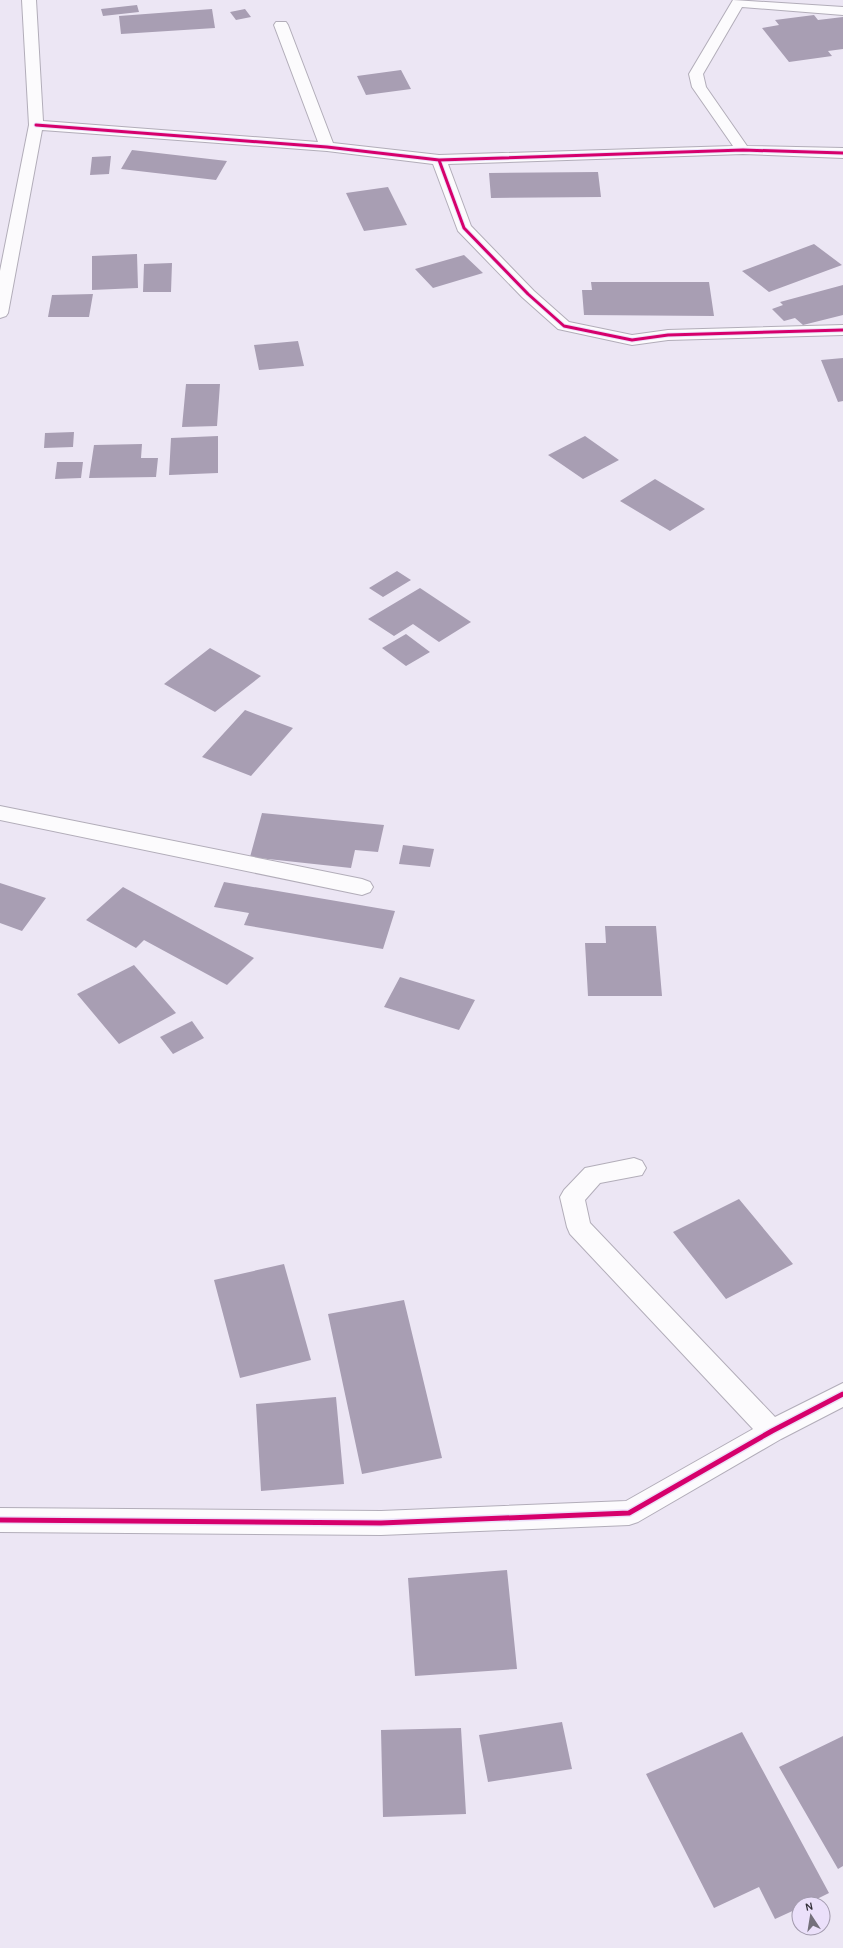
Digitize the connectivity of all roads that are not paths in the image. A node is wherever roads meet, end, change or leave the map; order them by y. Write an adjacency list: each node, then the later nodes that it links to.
1 (29, 0): 5 (street)
2 (740, 2): 3 (street); 7 (street)
3 (843, 11)
4 (281, 25): 6 (street)
5 (36, 125): 6 (street); 10 (street)
6 (327, 147): 9 (street)
7 (743, 150): 8 (street); 9 (street)
8 (843, 153)
9 (440, 160): 12 (street)
10 (2, 296): 11 (street)
11 (0, 313)
12 (843, 330)
13 (0, 813): 14 (street)
14 (362, 887)
15 (634, 1168): 17 (street)
16 (843, 1394): 17 (street)
17 (772, 1431): 18 (street)
18 (0, 1520)

